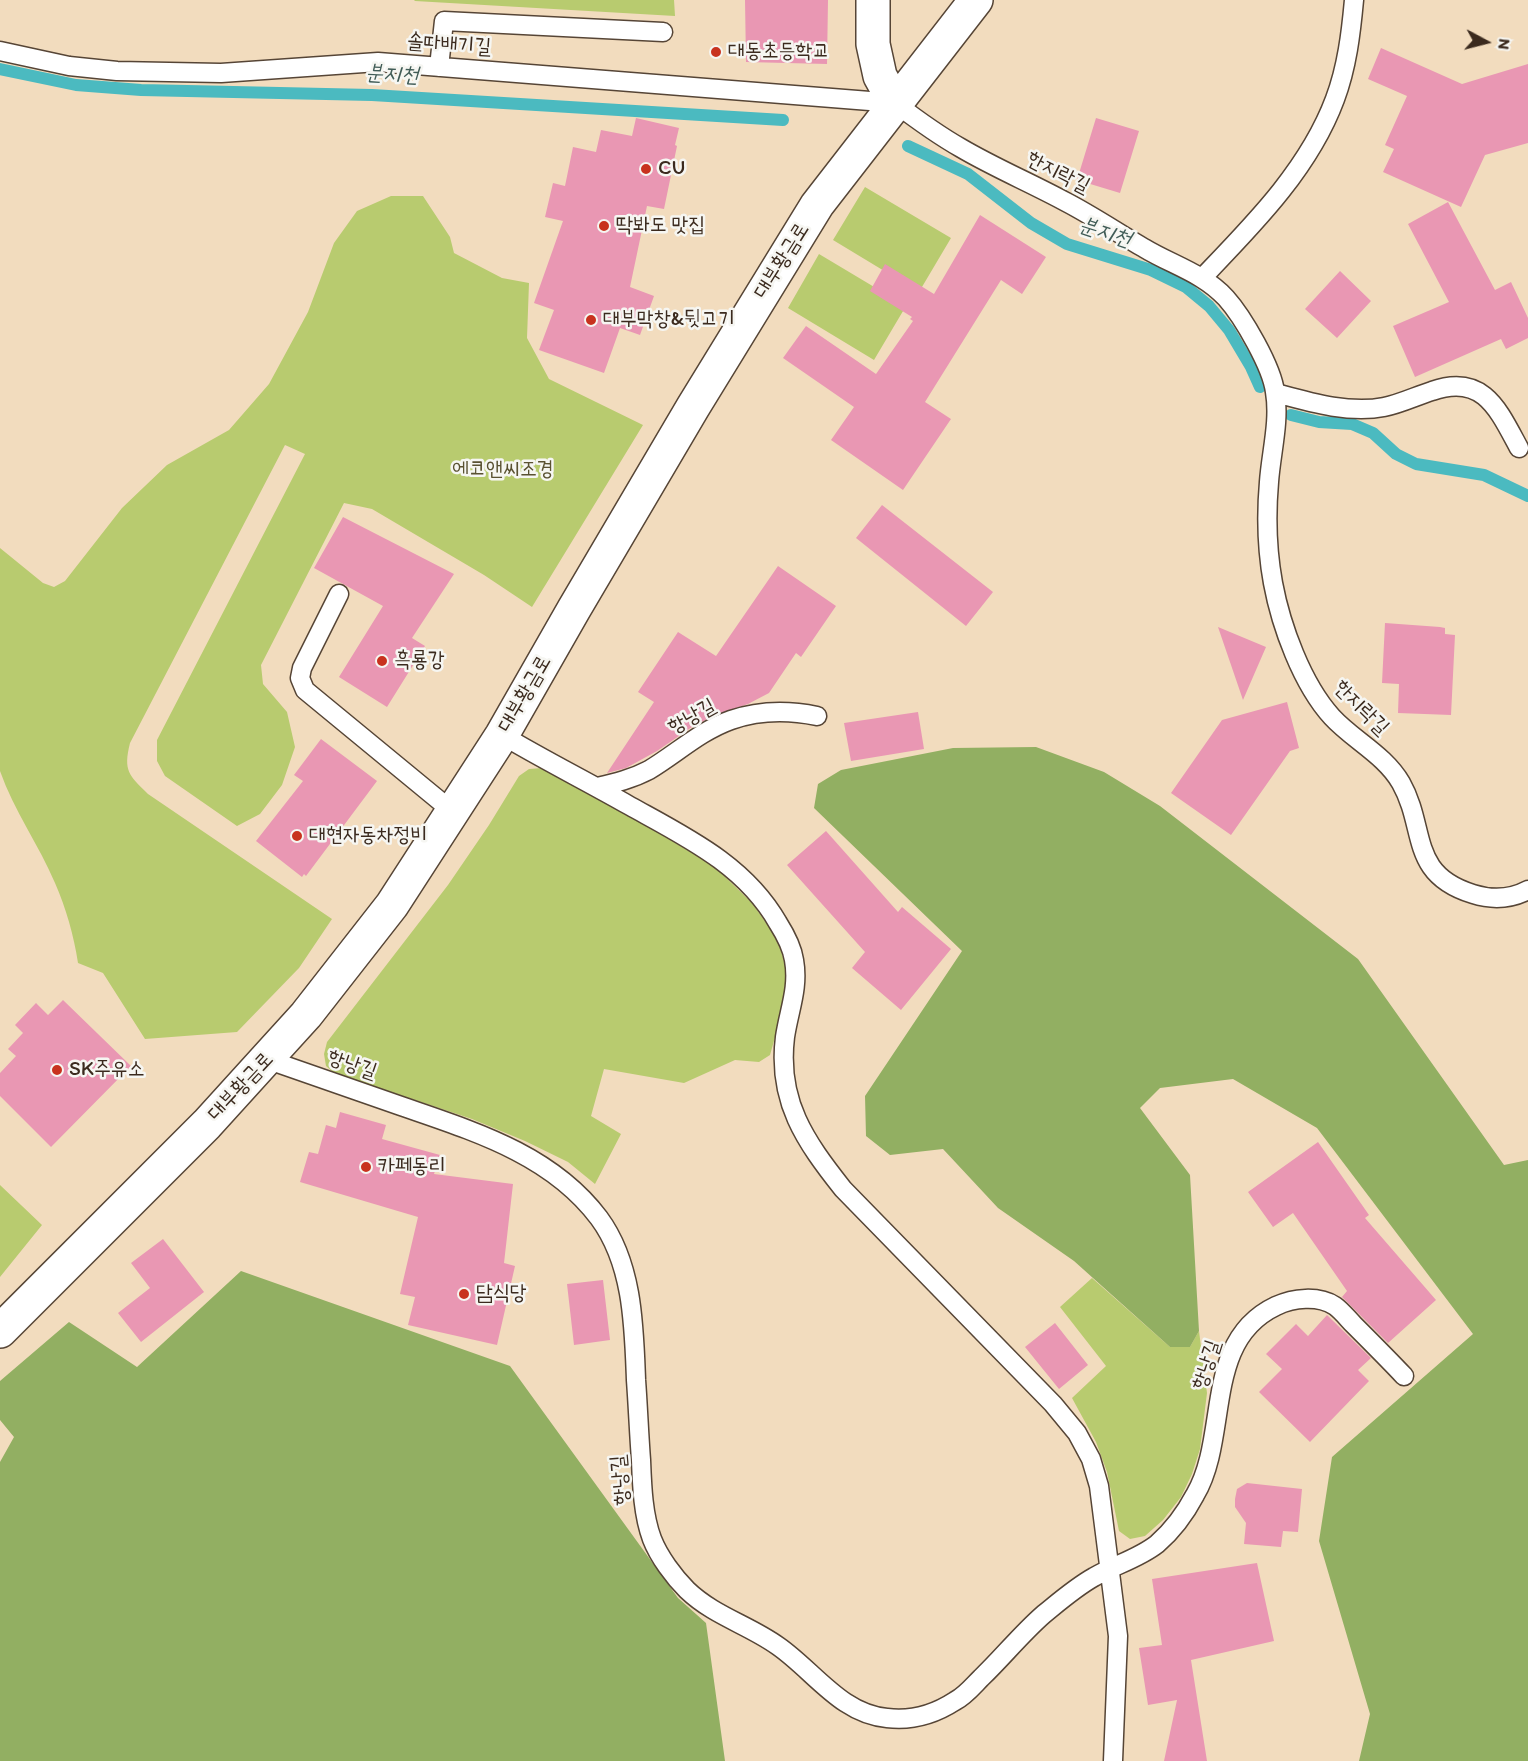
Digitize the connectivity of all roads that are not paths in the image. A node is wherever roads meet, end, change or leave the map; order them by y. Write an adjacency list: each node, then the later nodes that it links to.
1 (873, 0): 7 (main road)
2 (976, 0): 7 (main road, 대부황금로)
3 (1354, 0): 8 (lane)
4 (663, 32): 6 (lane)
5 (0, 51): 6 (lane, 솔따배기길)
6 (439, 67): 7 (lane, 솔따배기길)
7 (895, 103): 8 (lane, 한지락길); 13 (main road, 대부황금로)
8 (1202, 278): 9 (lane, 한지락길)
9 (1276, 393): 10 (lane); 16 (lane, 한지락길)
10 (1519, 448)
11 (339, 594): 15 (lane)
12 (817, 716): 14 (lane, 항낭길)
13 (502, 735): 14 (lane); 15 (main road, 대부황금로)
14 (597, 787): 20 (lane)
15 (452, 811): 17 (main road, 대부황금로)
16 (1528, 890)
17 (266, 1059): 18 (main road, 대부황금로); 20 (lane, 항낭길)
18 (0, 1331)
19 (1404, 1376): 20 (lane, 항낭길)
20 (1110, 1569): 21 (lane)
21 (1113, 1761)

